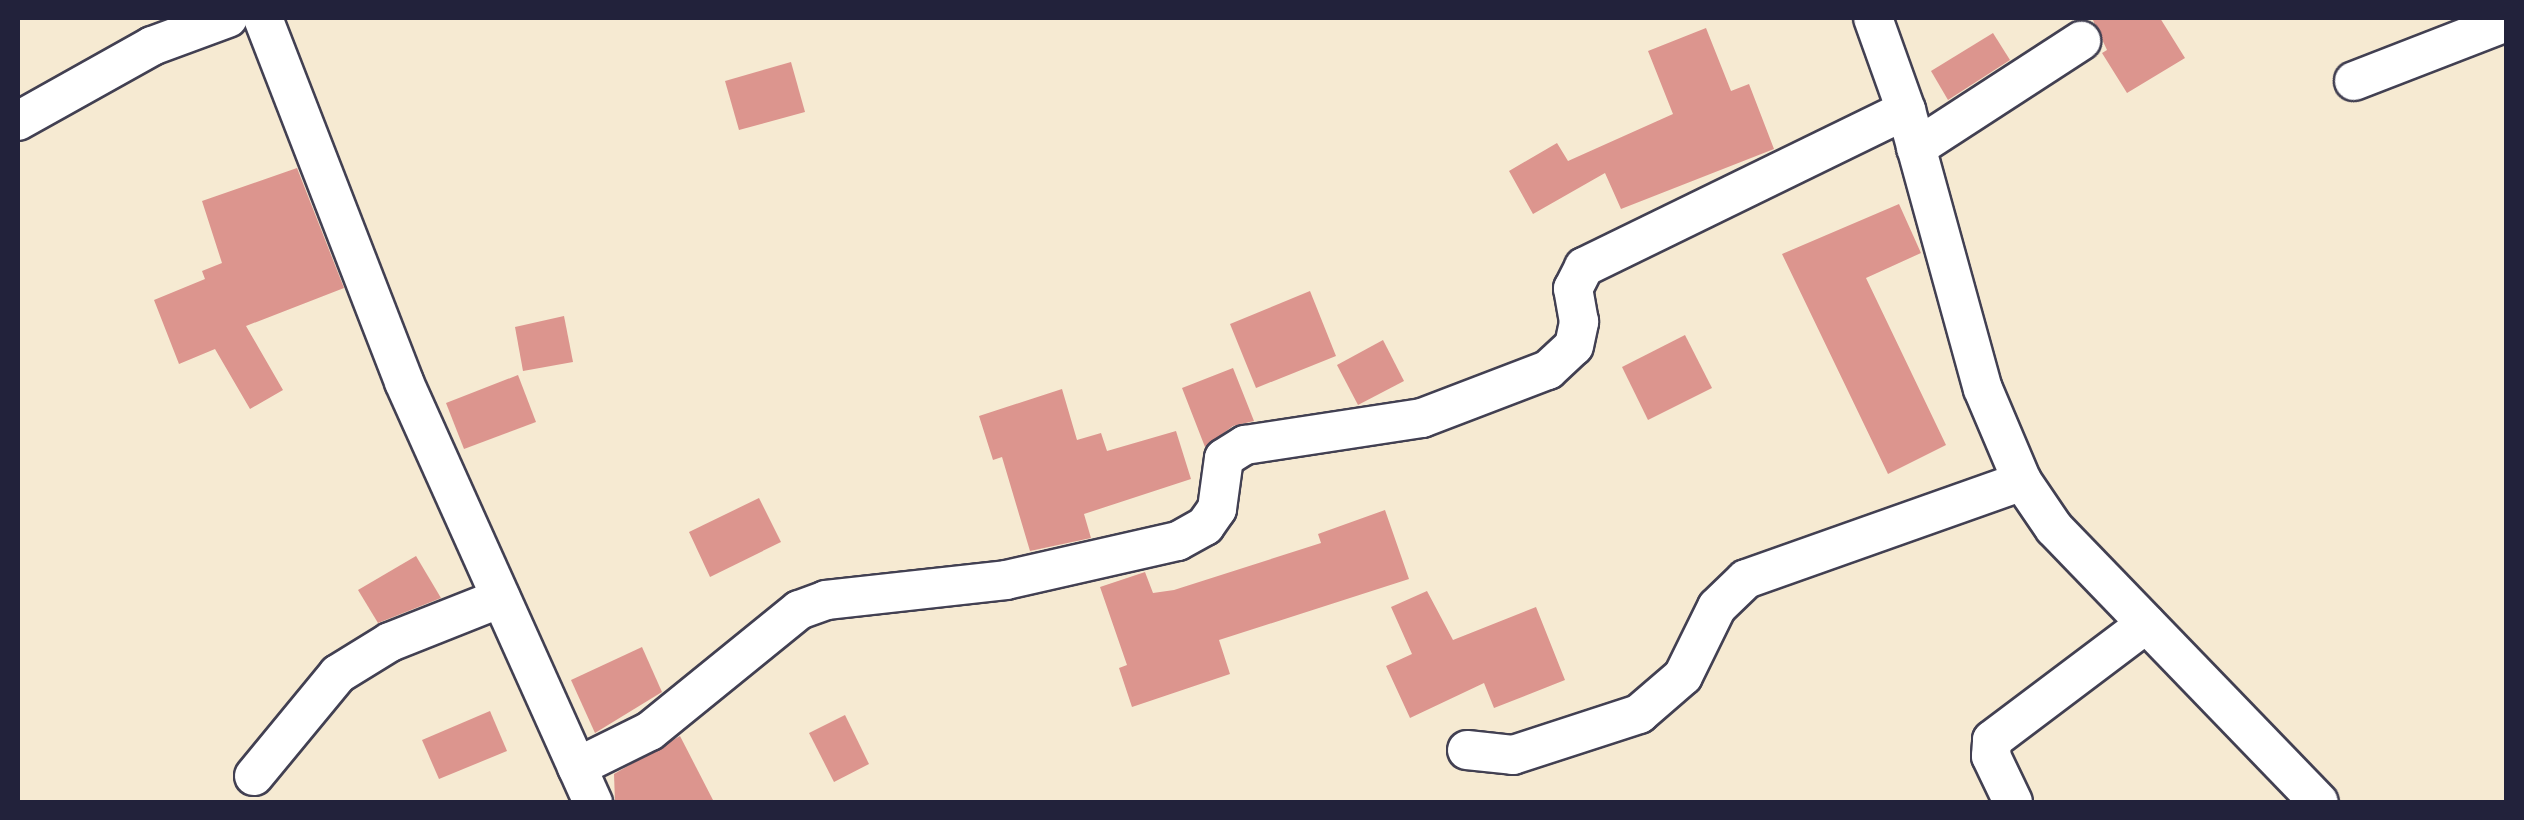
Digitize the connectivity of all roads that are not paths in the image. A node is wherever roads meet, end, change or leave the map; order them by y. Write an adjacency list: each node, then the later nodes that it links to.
1 (228, 18): 8 (street)
2 (262, 18): 11 (street)
3 (1872, 18): 7 (street)
4 (2506, 22): 6 (street)
5 (2081, 41): 9 (street)
6 (2354, 81)
7 (1906, 110): 9 (street); 14 (street)
8 (18, 120)
9 (1916, 148): 10 (street)
10 (2022, 480): 12 (street); 13 (street)
11 (500, 598): 14 (street); 15 (street)
12 (2146, 624): 17 (street); 18 (street)
13 (1467, 750)
14 (576, 767): 16 (street)
15 (254, 776)
16 (592, 802)
17 (2013, 802)
18 (2319, 802)

